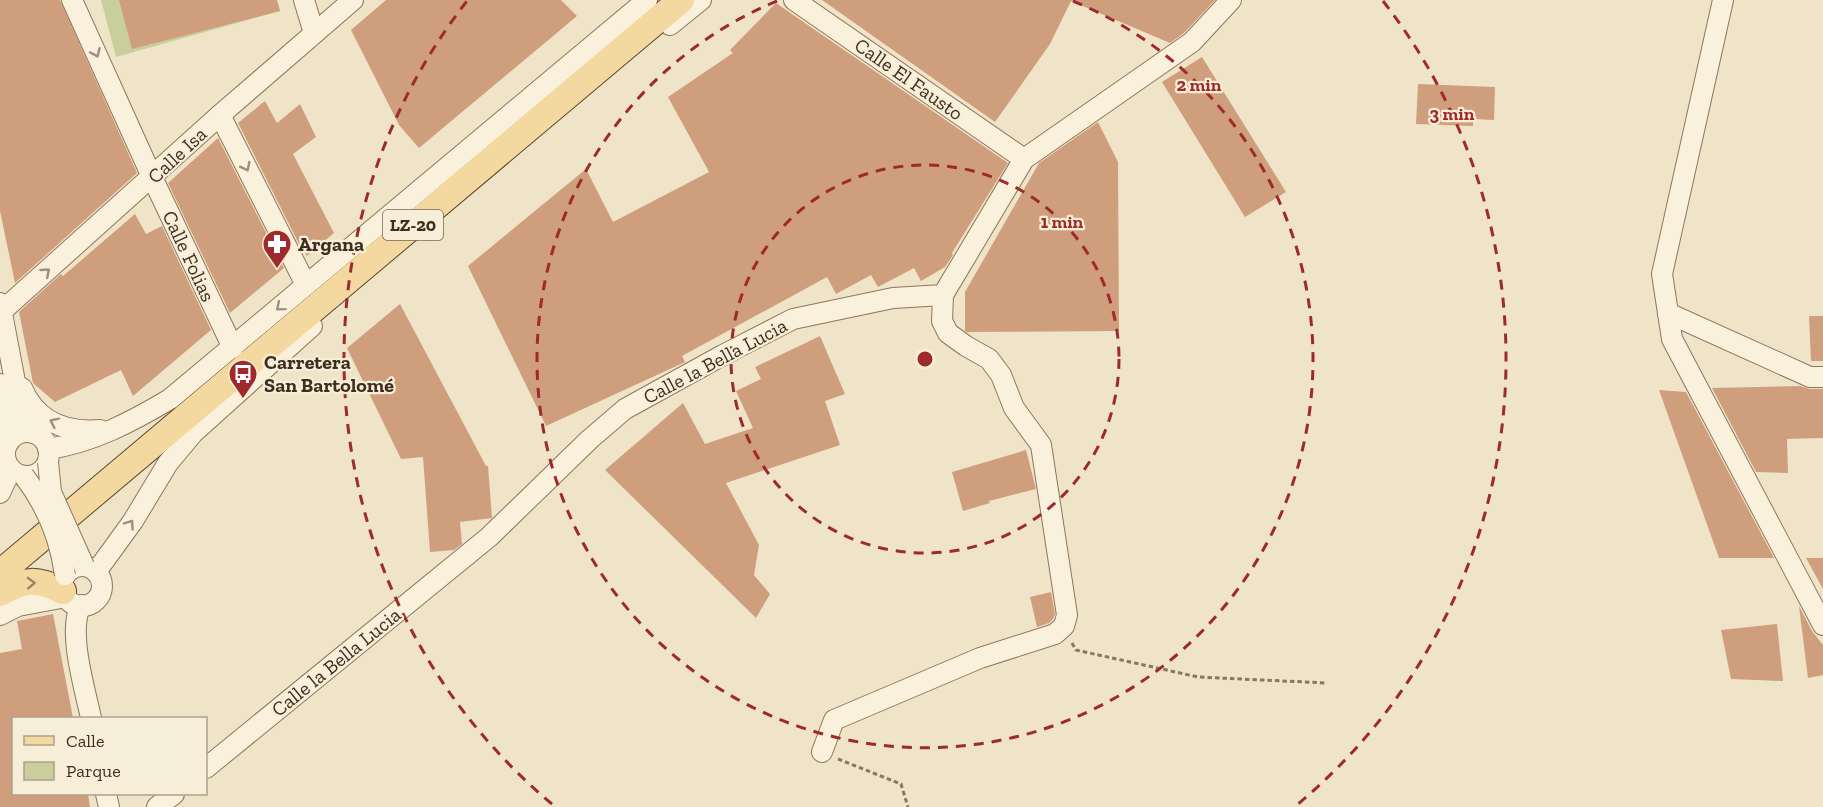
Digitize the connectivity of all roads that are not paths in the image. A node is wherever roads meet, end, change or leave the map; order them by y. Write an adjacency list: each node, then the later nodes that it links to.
1 (72, 0): 14 (street, Calle Folias, one-way to 14)
2 (304, 0): 11 (street)
3 (353, 0): 11 (street, Calle Isa)
4 (647, 0): 15 (street)
5 (667, 0): 29 (main road, LZ-20)
6 (681, 0): 31 (main road, LZ-20)
7 (701, 0): 30 (street, one-way to 7)
8 (794, 0): 13 (street, Calle El Fausto)
9 (1723, 0): 18 (street)
10 (1227, 2): 13 (street)
11 (314, 33): 12 (street, Calle Isa)
12 (220, 115): 14 (street, Calle Isa); 15 (street, one-way to 15)
13 (1024, 159): 16 (street)
14 (152, 177): 17 (street, Calle Isa, one-way to 14); 19 (street, Calle Folias)
15 (306, 285): 19 (street, one-way to 19)
16 (943, 295): 37 (street); 38 (street, Calle la Bella Lucia)
17 (1, 307): 20 (street)
18 (1668, 313): 21 (street); 35 (street)
19 (233, 348): 23 (street)
20 (13, 366): 23 (street, one-way to 20); 24 (street)
21 (1823, 377)
22 (0, 384): 25 (street)
23 (111, 429): 26 (street)
24 (33, 433): 25 (street); 26 (street)
25 (9, 442): 27 (street)
26 (48, 455): 27 (street); 30 (street, bridge)
27 (18, 473): 28 (street); 32 (street, bridge)
28 (0, 493)
29 (0, 561)
30 (90, 569): 32 (street); 32 (street)
31 (0, 573)
32 (68, 592): 33 (main road, one-way to 32); 34 (street); 36 (street)
33 (0, 593)
34 (0, 615)
35 (1823, 624)
36 (91, 717)
37 (822, 753)
38 (207, 767)
39 (173, 795): 40 (street)
40 (158, 807)

